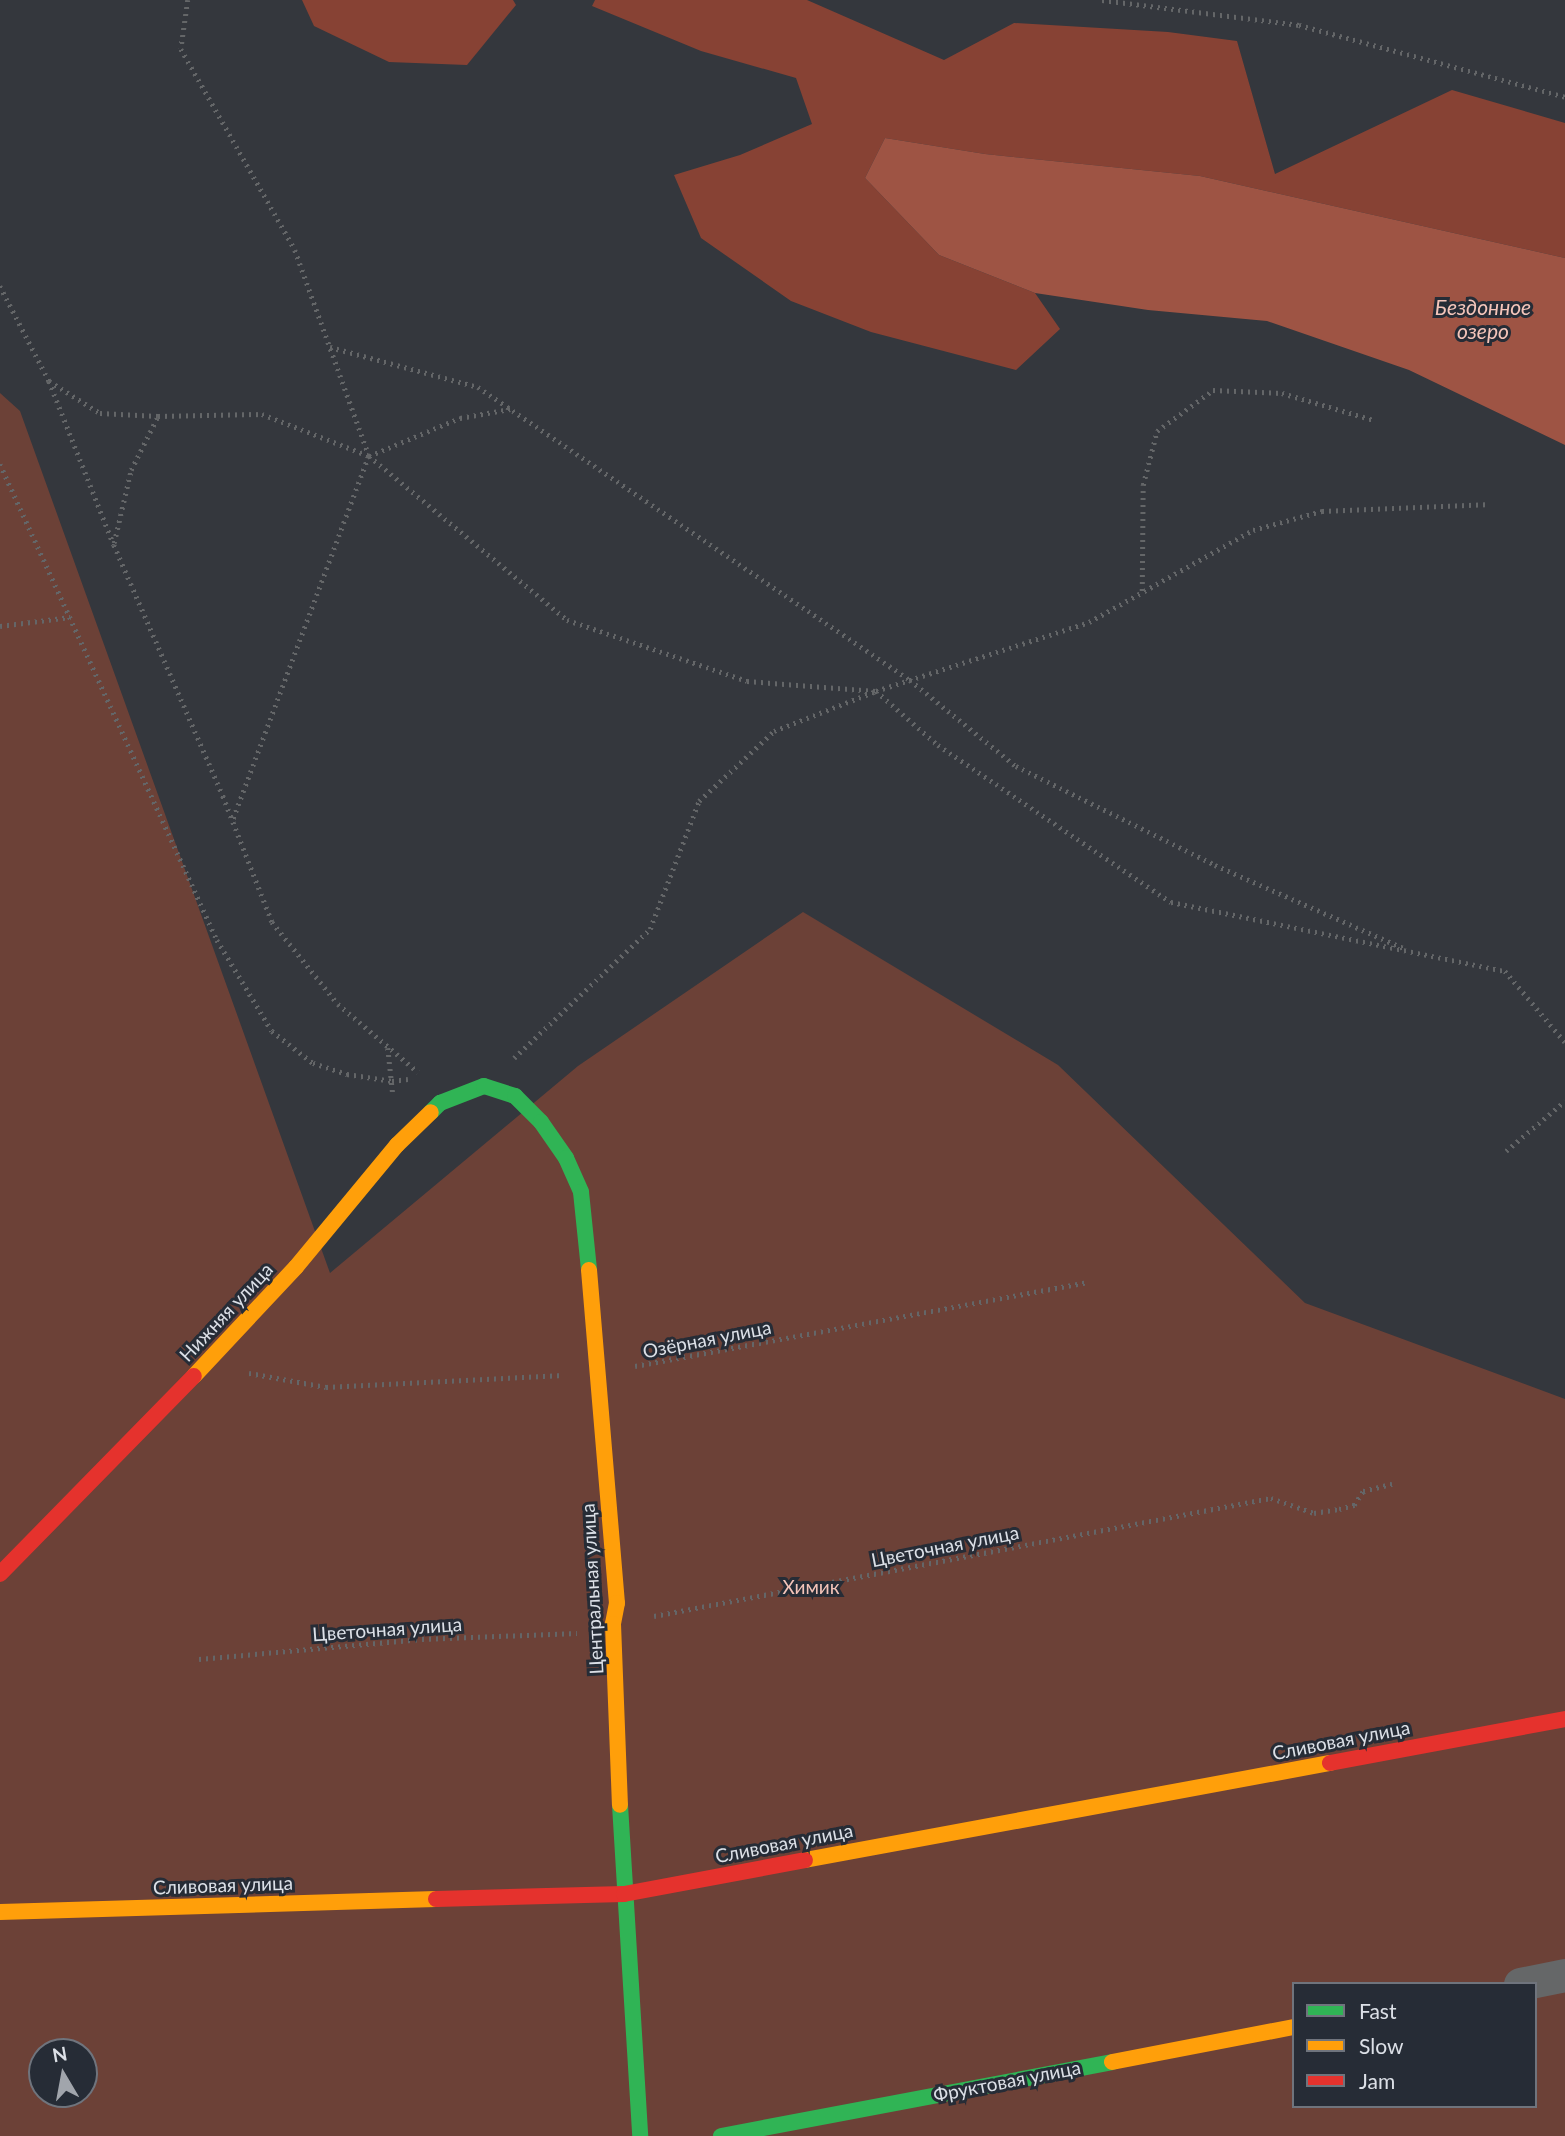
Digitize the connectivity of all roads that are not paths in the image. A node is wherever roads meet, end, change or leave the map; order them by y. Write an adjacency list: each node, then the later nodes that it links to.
1 (484, 1086): 2 (street, Нижняя улица); 4 (street, Центральная улица)
2 (0, 1574)
3 (1565, 1719): 4 (street, Сливовая улица)
4 (624, 1894): 5 (street, Сливовая улица); 9 (street, Центральная улица)
5 (0, 1912)
6 (1565, 1975): 7 (street)
7 (1530, 1982)
8 (1292, 2027): 10 (street, Фруктовая улица)
9 (640, 2136)
10 (721, 2136)

